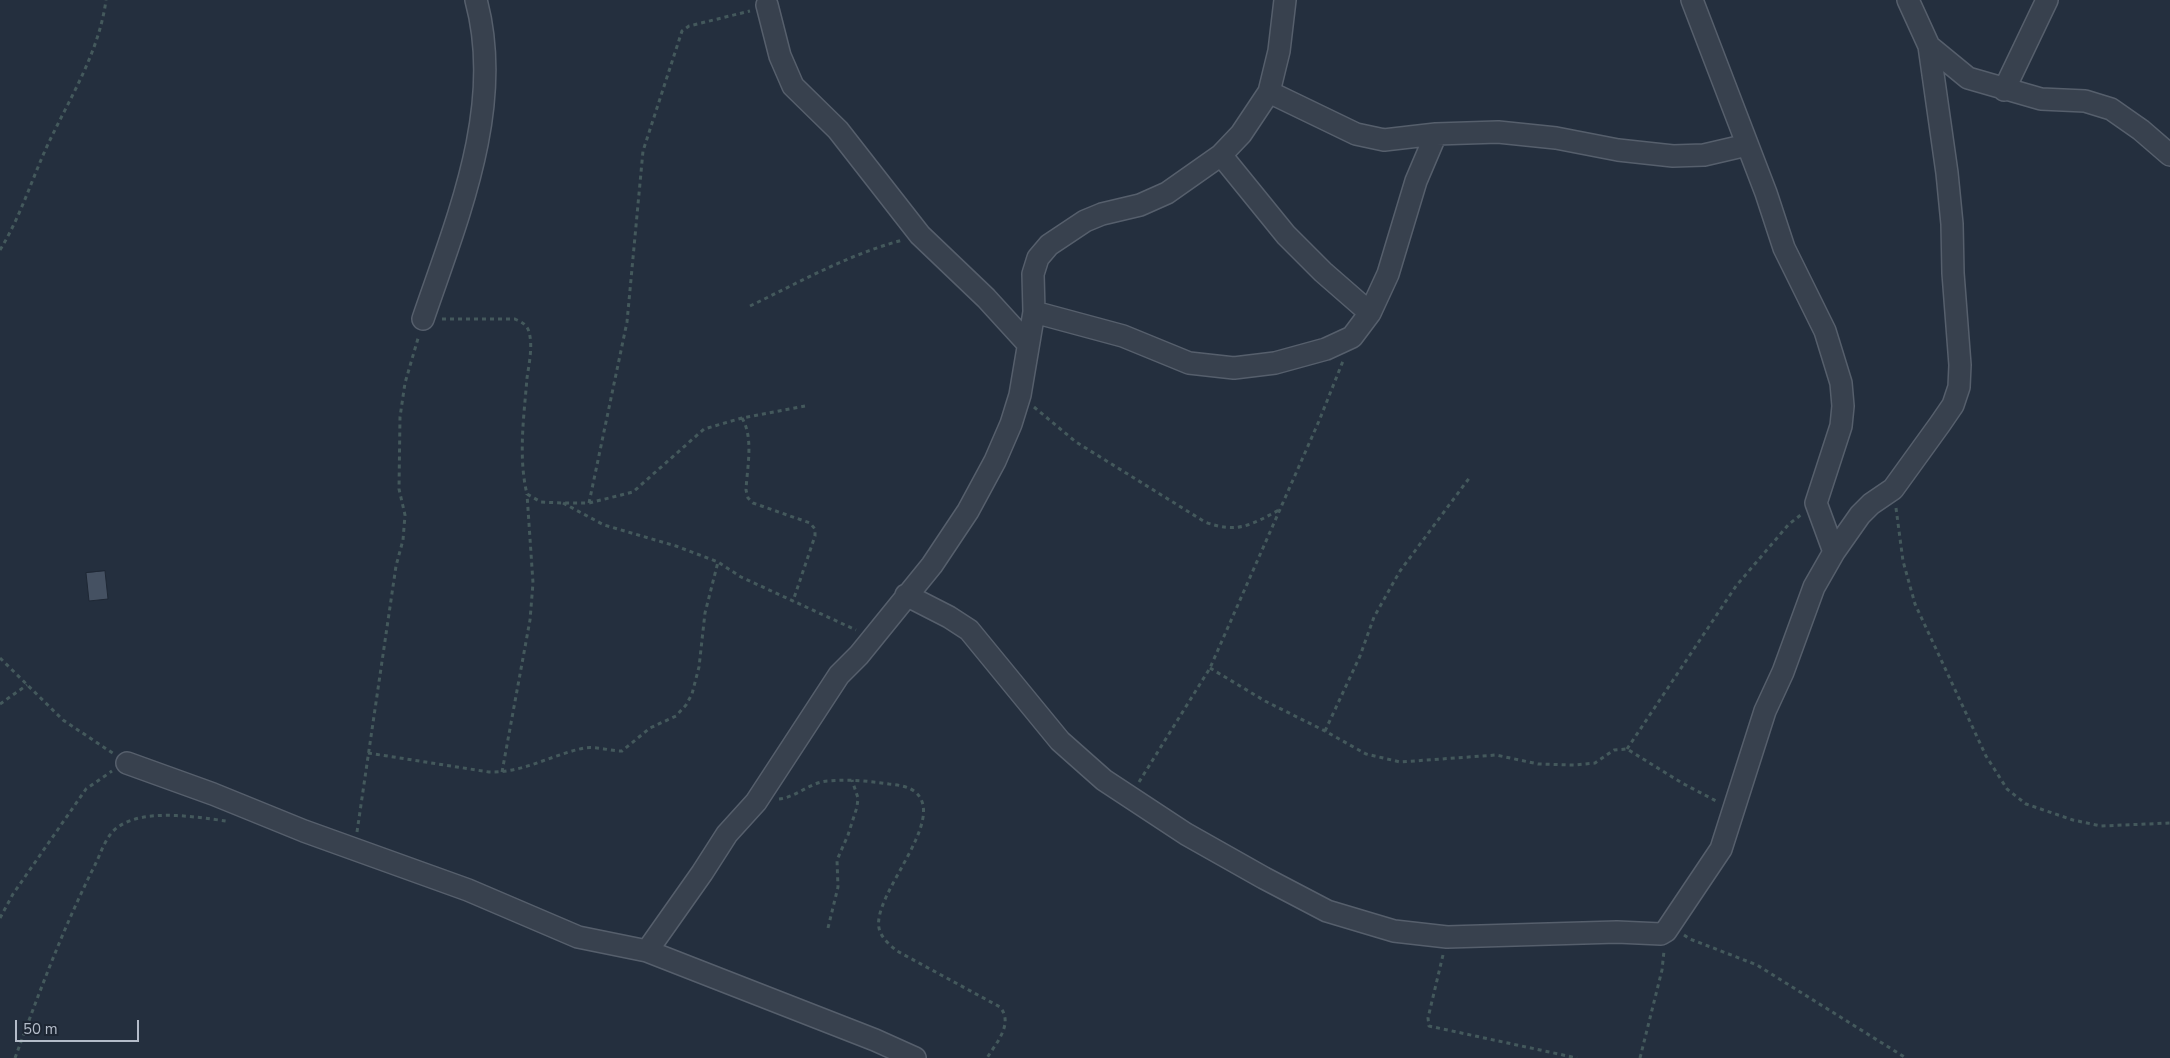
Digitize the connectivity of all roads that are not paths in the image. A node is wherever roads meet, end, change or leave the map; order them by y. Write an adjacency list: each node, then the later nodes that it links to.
1 (476, 0): 16 (street)
2 (1285, 0): 9 (street)
3 (1692, 0): 11 (street)
4 (1908, 0): 7 (street)
5 (2047, 0): 8 (street)
6 (768, 5): 17 (street)
7 (1929, 46): 8 (street); 18 (street)
8 (2004, 90): 13 (street)
9 (1269, 92): 10 (street); 12 (street)
10 (1436, 134): 11 (street); 15 (street)
11 (1747, 145): 18 (street)
12 (1222, 155): 14 (street); 15 (street)
13 (2170, 155)
14 (1034, 312): 15 (street); 17 (street)
15 (1370, 313)
16 (423, 319)
17 (1028, 344): 19 (street)
18 (1834, 552): 19 (street)
19 (906, 595): 21 (street)
20 (127, 763): 21 (street)
21 (647, 951): 22 (street)
22 (915, 1058)

